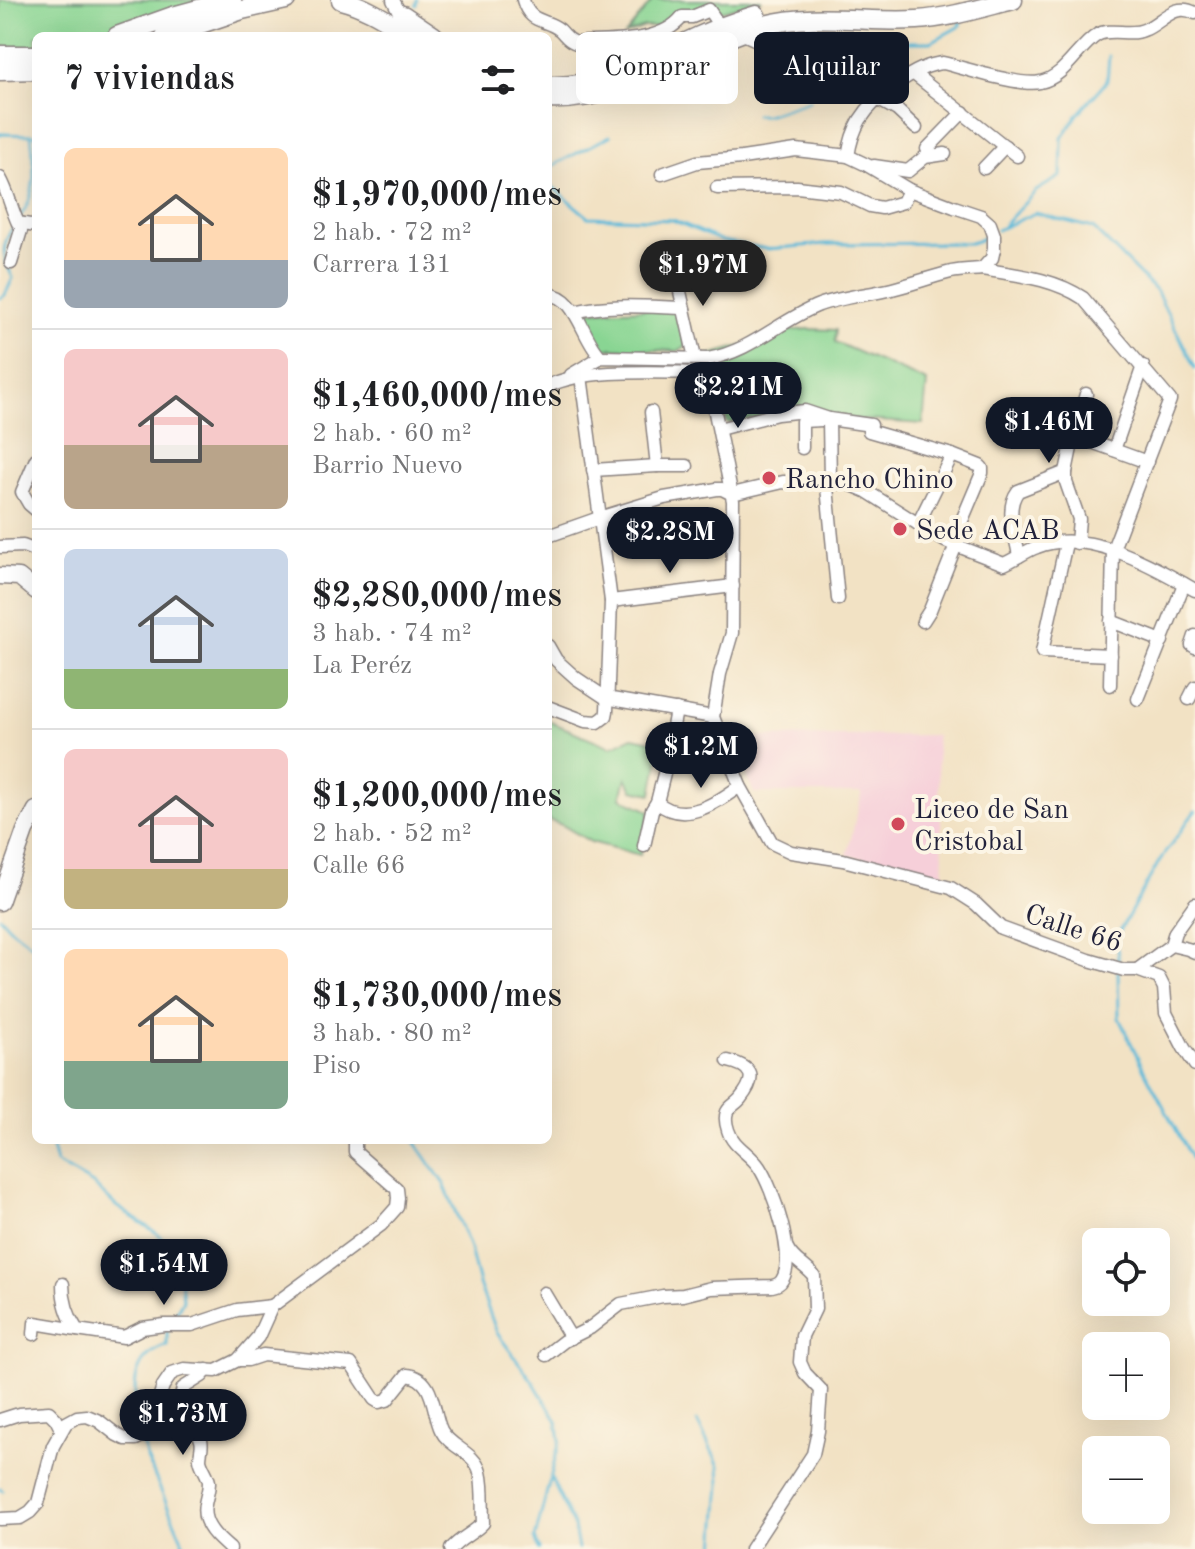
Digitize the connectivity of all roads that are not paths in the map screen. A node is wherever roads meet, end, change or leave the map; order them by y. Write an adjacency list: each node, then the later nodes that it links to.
1 (232, 0): 11 (highway)
2 (286, 0): 12 (highway)
3 (341, 0): 13 (highway)
4 (375, 0): 7 (highway)
5 (523, 0): 10 (street)
6 (1013, 0): 8 (highway)
7 (396, 7): 14 (highway)
8 (950, 7): 15 (highway); 23 (highway)
9 (1195, 13): 21 (street)
10 (715, 19)
11 (128, 32)
12 (177, 32)
13 (406, 32)
14 (429, 32)
15 (741, 33): 16 (street); 24 (highway)
16 (754, 39)
17 (0, 55): 18 (highway)
18 (32, 55)
19 (32, 70): 20 (highway)
20 (0, 71)
21 (914, 74): 22 (street); 27 (street)
22 (909, 76)
23 (552, 86)
24 (552, 99)
25 (875, 104): 32 (street)
26 (886, 104): 28 (street)
27 (963, 112): 29 (street); 31 (street)
28 (916, 128)
29 (1005, 146): 33 (street); 35 (street)
30 (945, 154): 31 (street)
31 (924, 155): 34 (street)
32 (848, 156): 34 (street); 36 (street)
33 (1017, 156)
34 (867, 165): 39 (street)
35 (984, 168)
36 (662, 174)
37 (0, 178): 40 (street)
38 (717, 188): 39 (street)
39 (909, 190): 43 (street)
40 (30, 225): 41 (street)
41 (11, 263)
42 (674, 265): 45 (street)
43 (982, 269): 49 (street); 50 (street)
44 (552, 295): 46 (street)
45 (684, 308): 46 (street); 49 (street)
46 (574, 312): 47 (street)
47 (601, 357): 48 (street); 53 (street)
48 (642, 357): 49 (street); 51 (street)
49 (695, 358)
50 (1143, 366): 60 (street); 62 (street)
51 (642, 373): 52 (street); 57 (street)
52 (581, 376): 53 (street); 66 (street)
53 (553, 384)
54 (1086, 394): 58 (street)
55 (651, 412): 63 (street)
56 (829, 419): 57 (street); 59 (street); 61 (street); 68 (street)
57 (719, 429): 69 (street)
58 (1075, 436): 60 (street); 67 (street)
59 (802, 448)
60 (1114, 450): 62 (street)
61 (952, 455): 72 (street); 75 (street)
62 (1147, 462): 78 (street)
63 (657, 466): 64 (street); 66 (street)
64 (687, 466)
65 (32, 468): 70 (street)
66 (593, 470): 71 (street)
67 (1066, 472): 74 (street); 79 (street)
68 (830, 483): 69 (street); 72 (street); 84 (street)
69 (732, 494): 71 (street); 81 (street)
70 (32, 507)
71 (599, 518): 73 (street); 85 (street)
72 (918, 524): 75 (street)
73 (552, 535)
74 (1072, 543): 78 (street); 79 (street); 91 (street)
75 (954, 545): 79 (street); 86 (street)
76 (0, 547): 77 (street)
77 (32, 549)
78 (1113, 549): 82 (street); 87 (street)
79 (1019, 556)
80 (0, 576): 83 (main road)
81 (733, 586): 85 (street); 100 (street)
82 (1190, 587): 89 (street)
83 (32, 588)
84 (838, 599)
85 (611, 601): 95 (street)
86 (923, 621)
87 (1111, 621): 89 (street); 91 (street)
88 (1195, 636): 90 (street)
89 (1162, 641): 96 (street)
90 (1195, 647)
91 (1111, 655): 93 (street)
92 (552, 659): 95 (street)
93 (1110, 685)
94 (1195, 687): 97 (street)
95 (606, 698): 98 (street); 99 (street)
96 (1138, 699)
97 (1189, 699)
98 (552, 709)
99 (676, 710): 100 (street); 102 (street)
100 (713, 717): 101 (street, Calle 66)
101 (740, 786): 102 (street); 109 (street, Calle 66)
102 (657, 802): 104 (street)
103 (32, 818): 105 (main road)
104 (644, 846)
105 (0, 902)
106 (1195, 904): 107 (street)
107 (1171, 945): 108 (street); 109 (street)
108 (1195, 952)
109 (1137, 970): 111 (street)
110 (728, 1061): 113 (street)
111 (1195, 1065)
112 (355, 1144): 116 (street)
113 (784, 1241): 119 (street); 128 (street)
114 (63, 1284): 117 (street)
115 (544, 1293): 119 (street)
116 (272, 1306): 117 (street); 121 (street)
117 (77, 1330): 118 (street)
118 (34, 1334)
119 (571, 1338): 120 (street)
120 (546, 1355)
121 (238, 1360): 122 (street); 127 (street)
122 (207, 1370): 124 (street); 126 (street)
123 (0, 1420): 124 (street)
124 (61, 1429): 125 (street)
125 (0, 1519)
126 (230, 1549)
127 (451, 1549)
128 (751, 1549)

